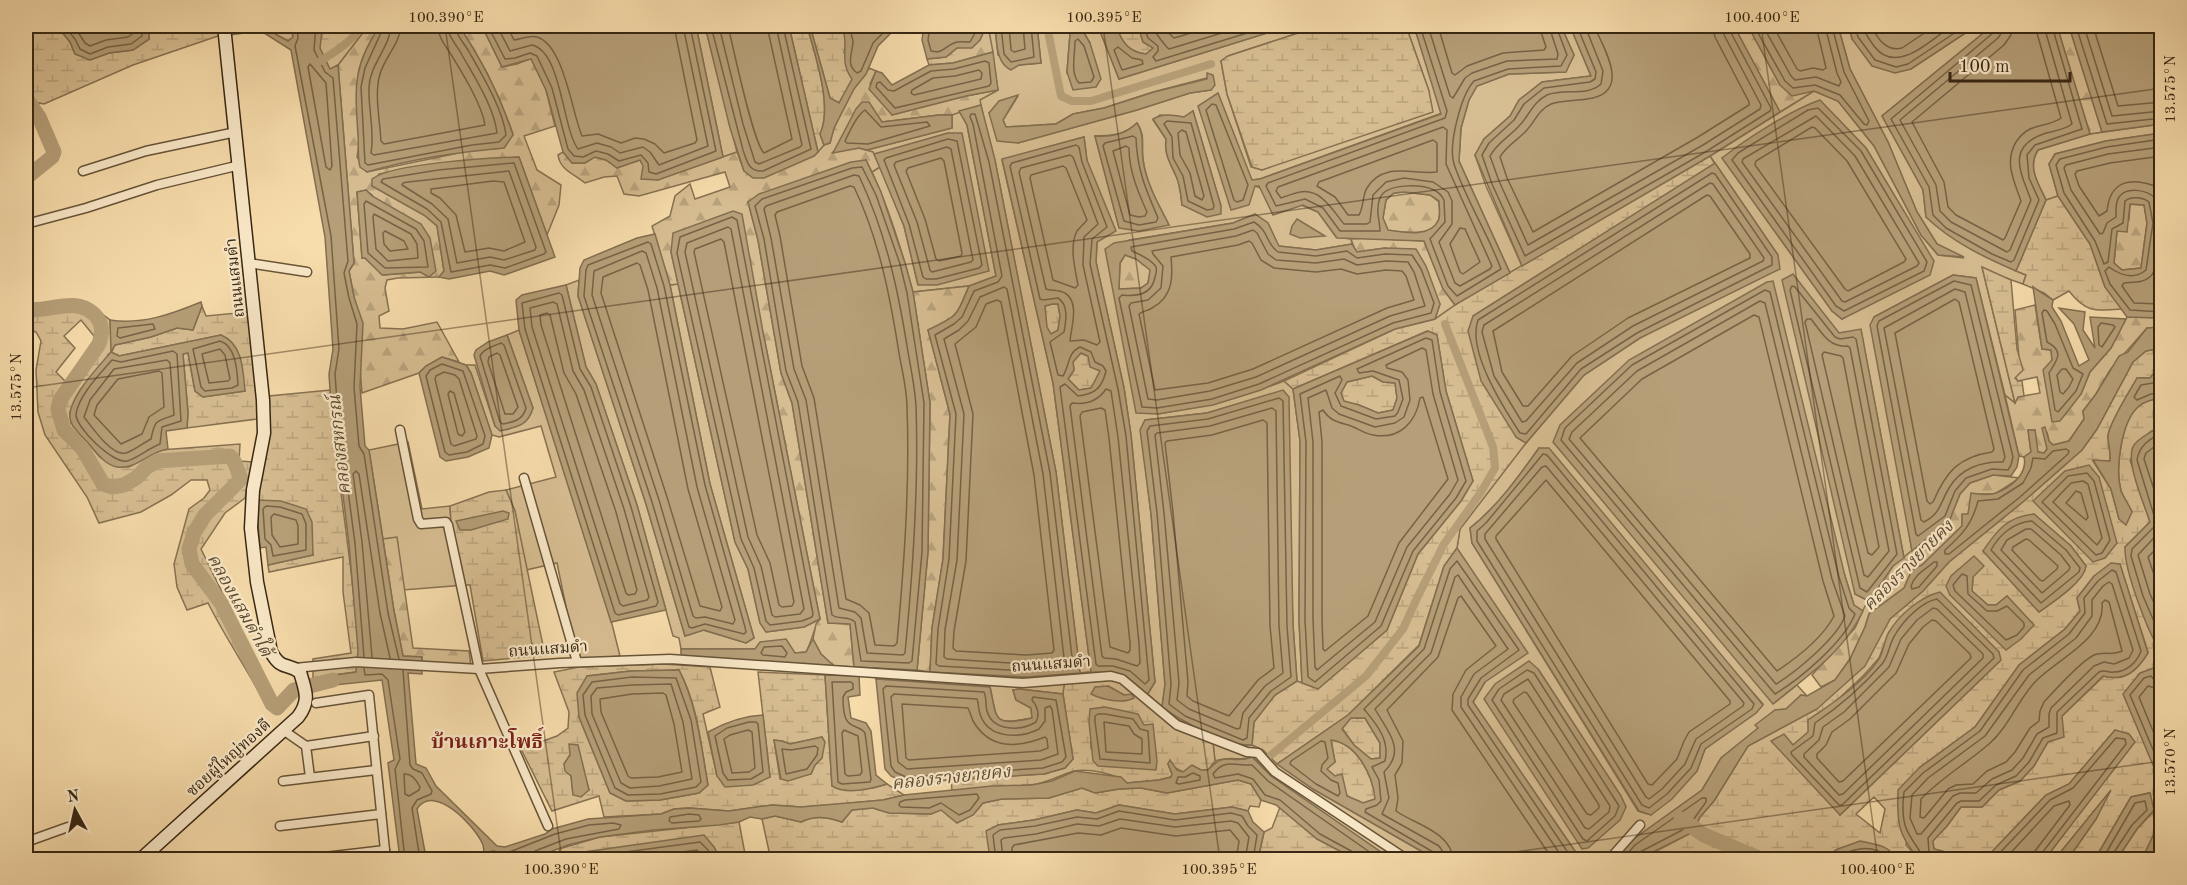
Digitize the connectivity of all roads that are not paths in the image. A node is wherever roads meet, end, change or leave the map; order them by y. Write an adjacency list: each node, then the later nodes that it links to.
1 (224, 26): 2 (street, ถนนแสมดำ)
2 (236, 132): 3 (street, ถนนแสมดำ); 4 (street)
3 (240, 165): 5 (street); 6 (street, ถนนแสมดำ)
4 (83, 171)
5 (26, 224)
6 (249, 262): 7 (street); 12 (street, ถนนแสมดำ)
7 (308, 272)
8 (400, 430): 11 (street)
9 (525, 478): 10 (street)
10 (577, 662): 11 (street, ถนนแสมดำ); 29 (street, ถนนแสมดำ)
11 (478, 669): 12 (street, ถนนแสมดำ); 21 (street)
12 (297, 670): 13 (street)
13 (311, 698): 14 (street, ซอยผู้ใหญ่ทองดี); 15 (street)
14 (283, 730): 16 (street); 27 (street, ซอยผู้ใหญ่ทองดี)
15 (374, 736): 16 (street); 17 (street)
16 (306, 746): 18 (street)
17 (376, 770): 18 (street); 20 (street)
18 (310, 777): 19 (street)
19 (283, 781)
20 (381, 814): 23 (street); 26 (street)
21 (547, 822)
22 (1640, 825): 30 (street)
23 (280, 826)
24 (68, 827): 25 (street)
25 (26, 842)
26 (386, 855): 28 (street)
27 (140, 860)
28 (299, 860)
29 (1408, 860)
30 (1609, 860)

